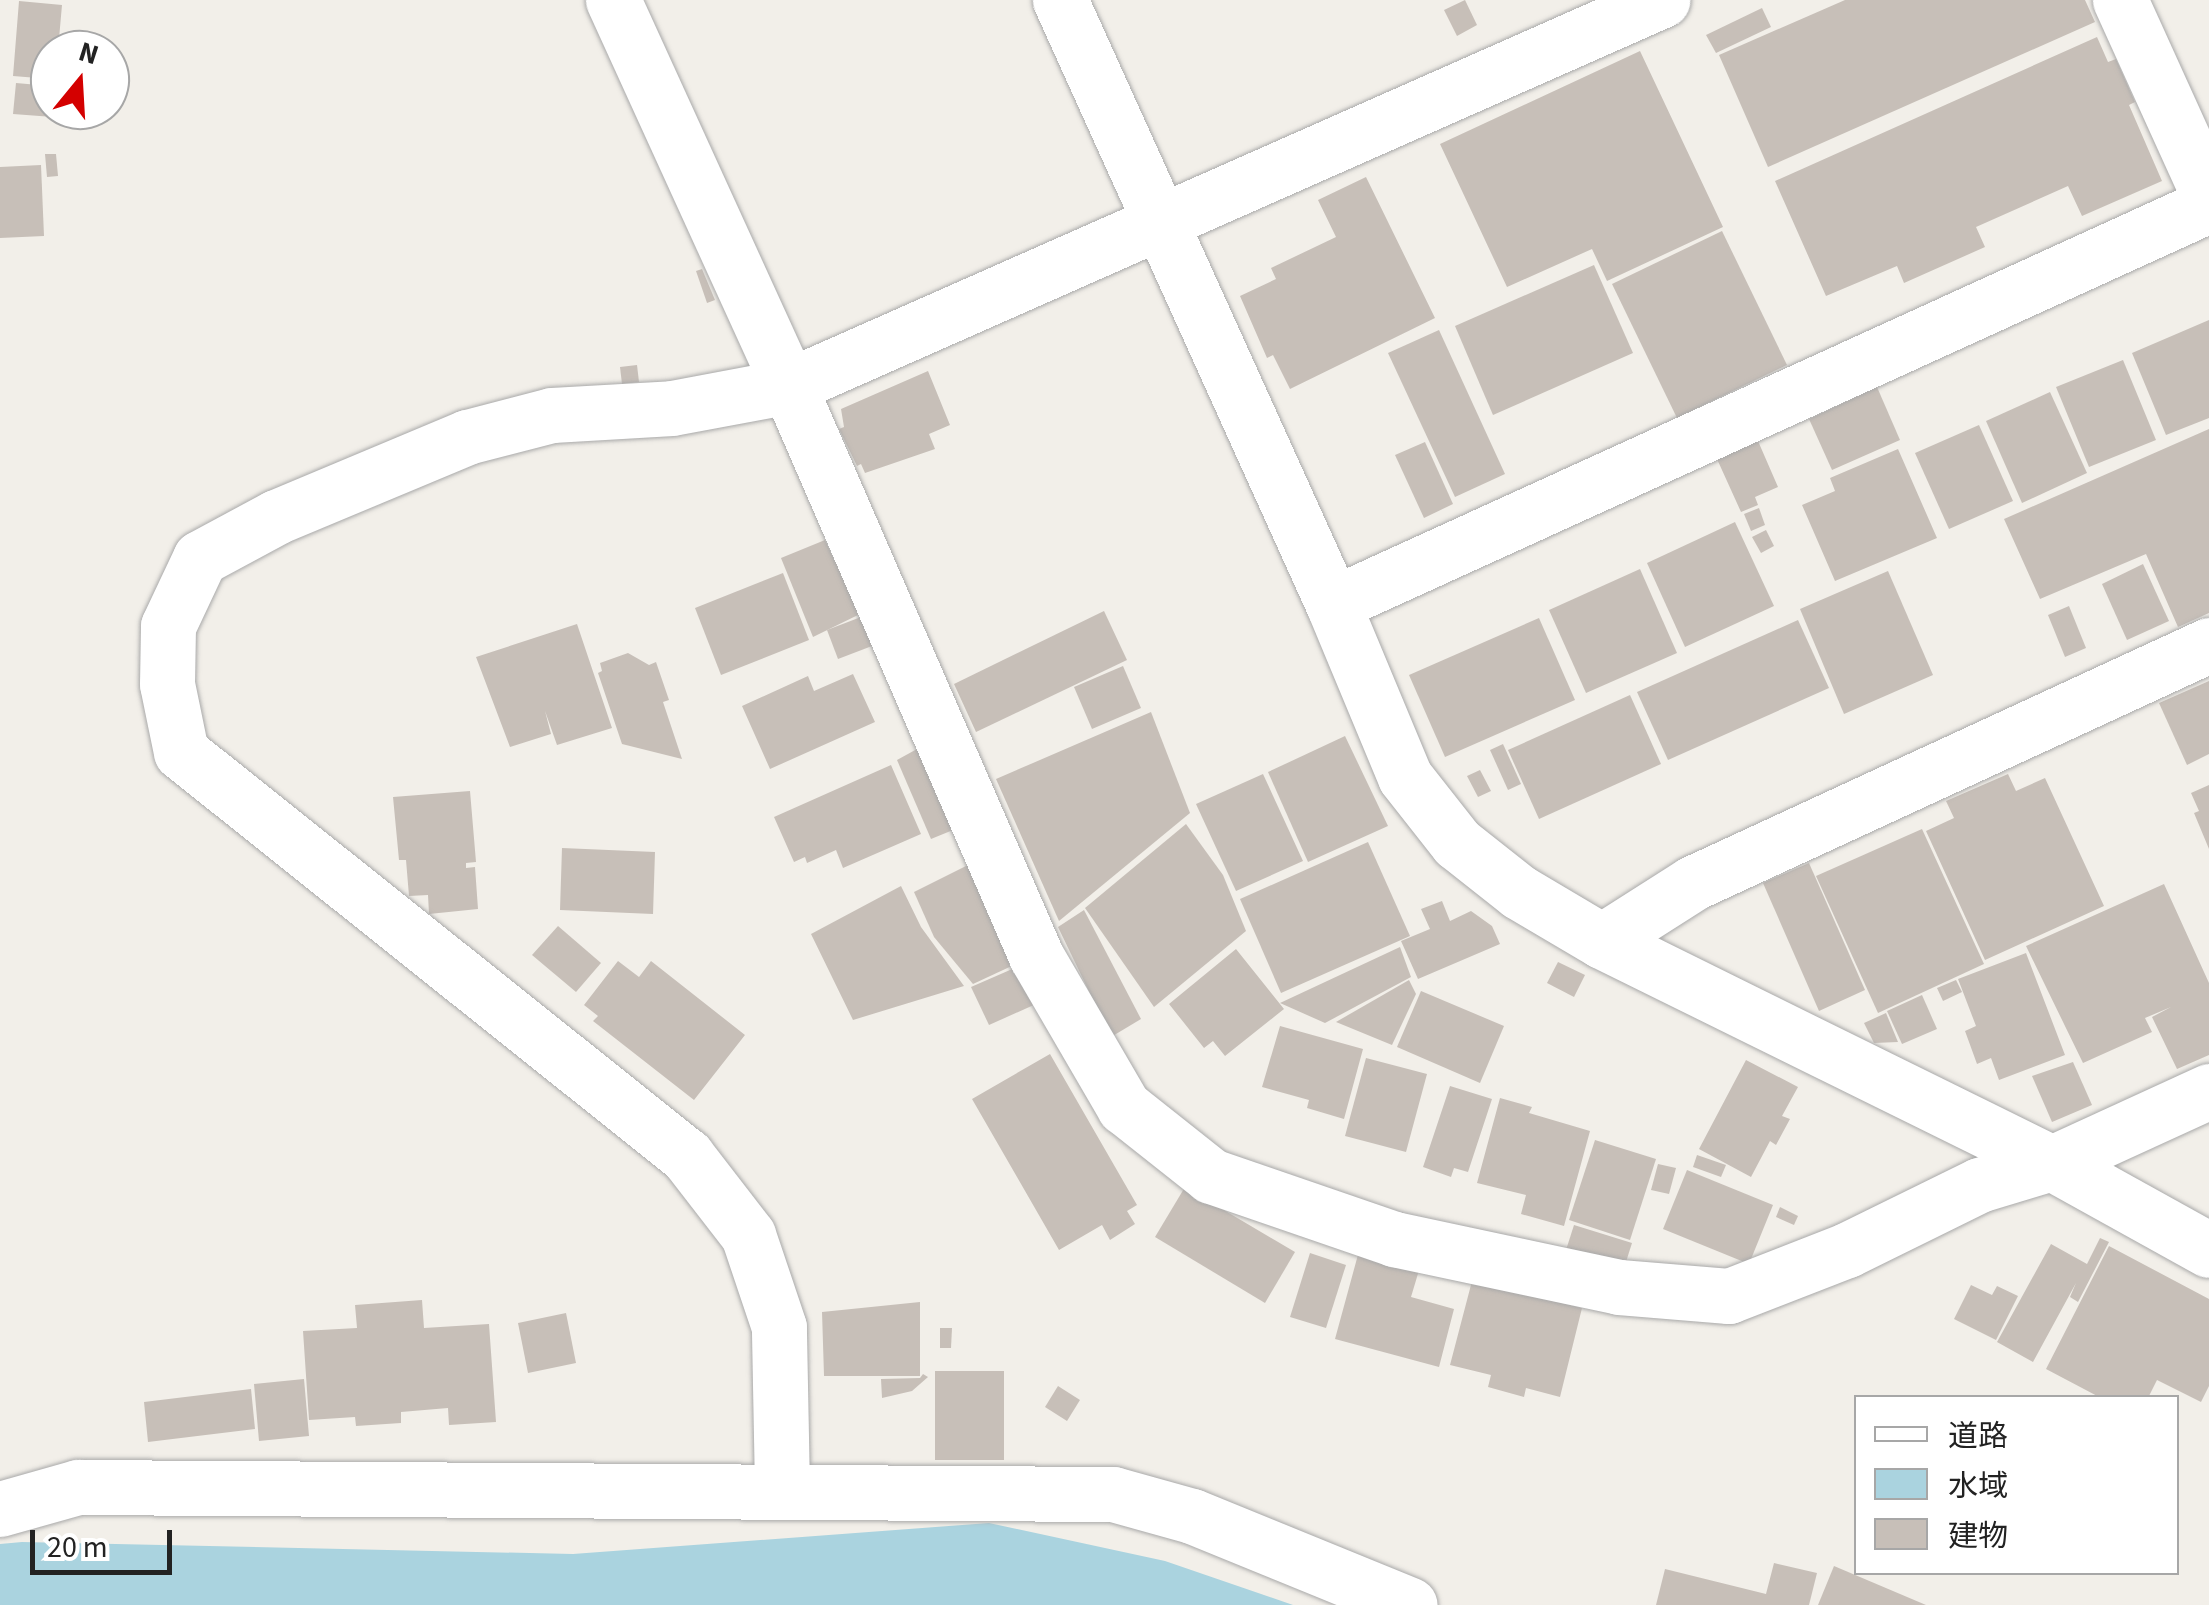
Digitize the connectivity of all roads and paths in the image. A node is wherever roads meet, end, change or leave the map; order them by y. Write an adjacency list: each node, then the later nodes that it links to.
1 (613, 0): 8 (street)
2 (1060, 0): 7 (street)
3 (1662, 0): 7 (street)
4 (2120, 0): 5 (street)
5 (2209, 196)
6 (2209, 206): 9 (street)
7 (1160, 221): 8 (street); 9 (street)
8 (790, 386): 13 (street); 15 (street)
9 (1333, 604): 11 (street)
10 (2209, 645): 11 (street)
11 (1602, 941): 13 (street)
12 (2209, 1091): 13 (street)
13 (2052, 1163): 14 (street)
14 (2209, 1250)
15 (782, 1489): 16 (street); 17 (street)
16 (0, 1508)
17 (1410, 1605)

